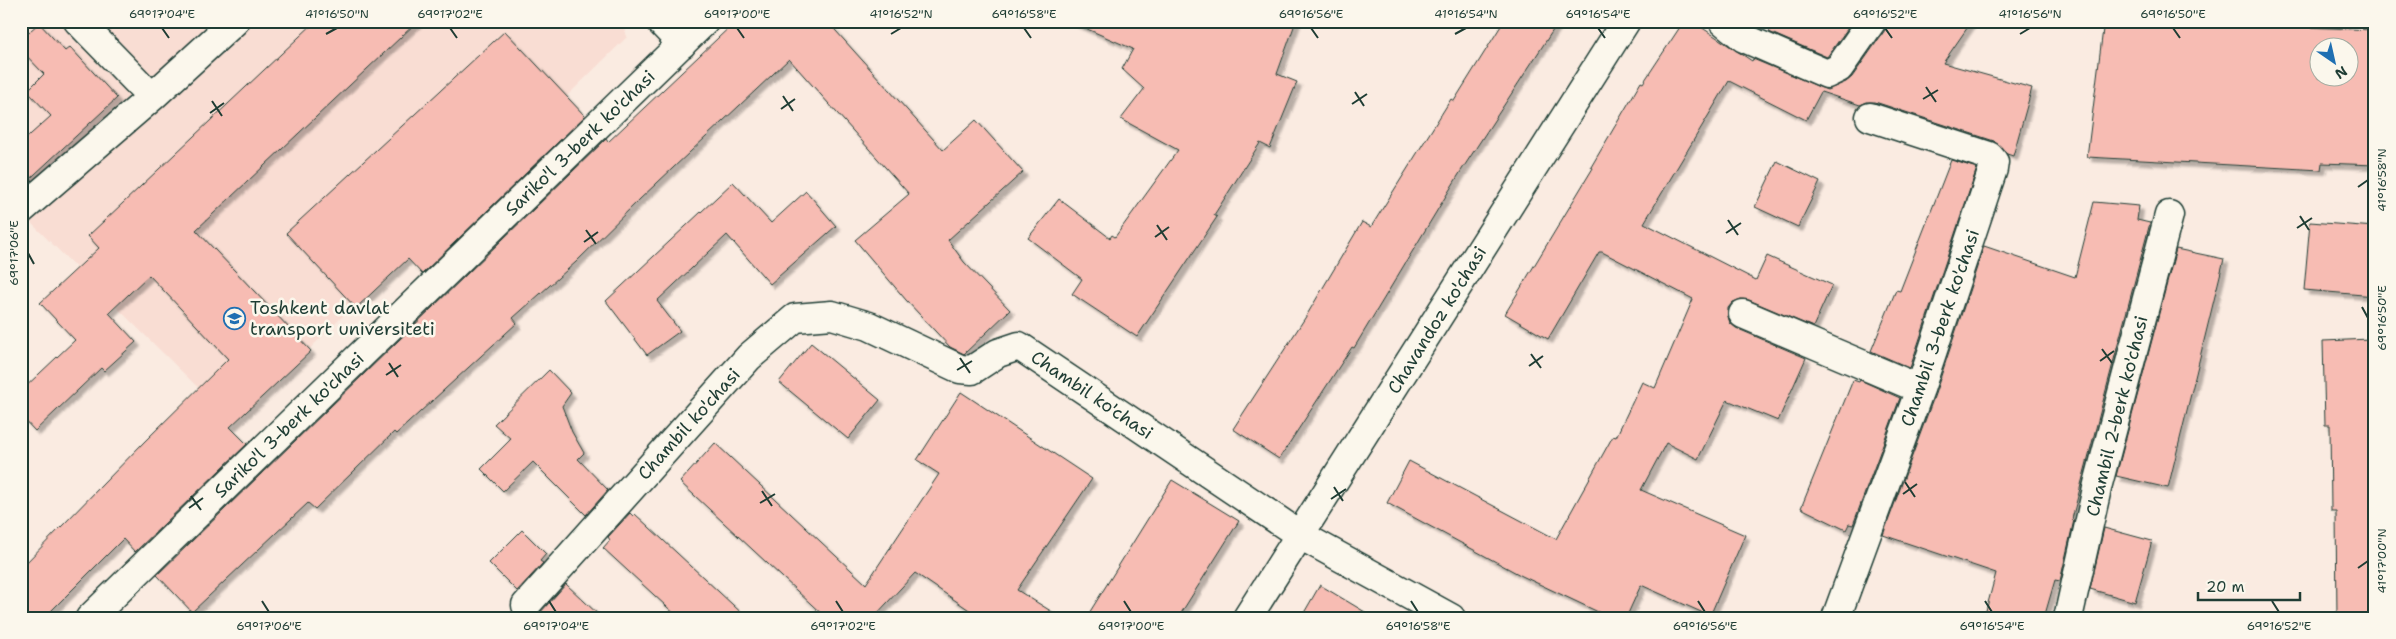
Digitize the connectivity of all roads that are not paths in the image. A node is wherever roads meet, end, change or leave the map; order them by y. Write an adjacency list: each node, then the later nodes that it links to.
1 (78, 21): 9 (street)
2 (235, 21): 9 (street)
3 (660, 21): 8 (street)
4 (705, 21): 8 (street, Sariko'l 3-berk ko'chasi)
5 (1626, 21): 15 (street, Chavandoz ko'chasi)
6 (1723, 21): 7 (street)
7 (1872, 21)
8 (682, 44): 17 (street, Sariko'l 3-berk ko'chasi)
9 (152, 97): 11 (street)
10 (1870, 117): 14 (street, Chambil 3-berk ko'chasi)
11 (21, 210)
12 (2169, 215): 21 (street, Chambil 2-berk ko'chasi)
13 (1743, 314): 14 (street)
14 (1920, 389): 20 (street, Chambil 3-berk ko'chasi)
15 (1300, 535): 16 (street, Chambil ko'chasi); 18 (street, Chavandoz ko'chasi); 19 (street, Chambil ko'chasi)
16 (526, 605)
17 (90, 618)
18 (1248, 618)
19 (1451, 618)
20 (1836, 618)
21 (2068, 618)

